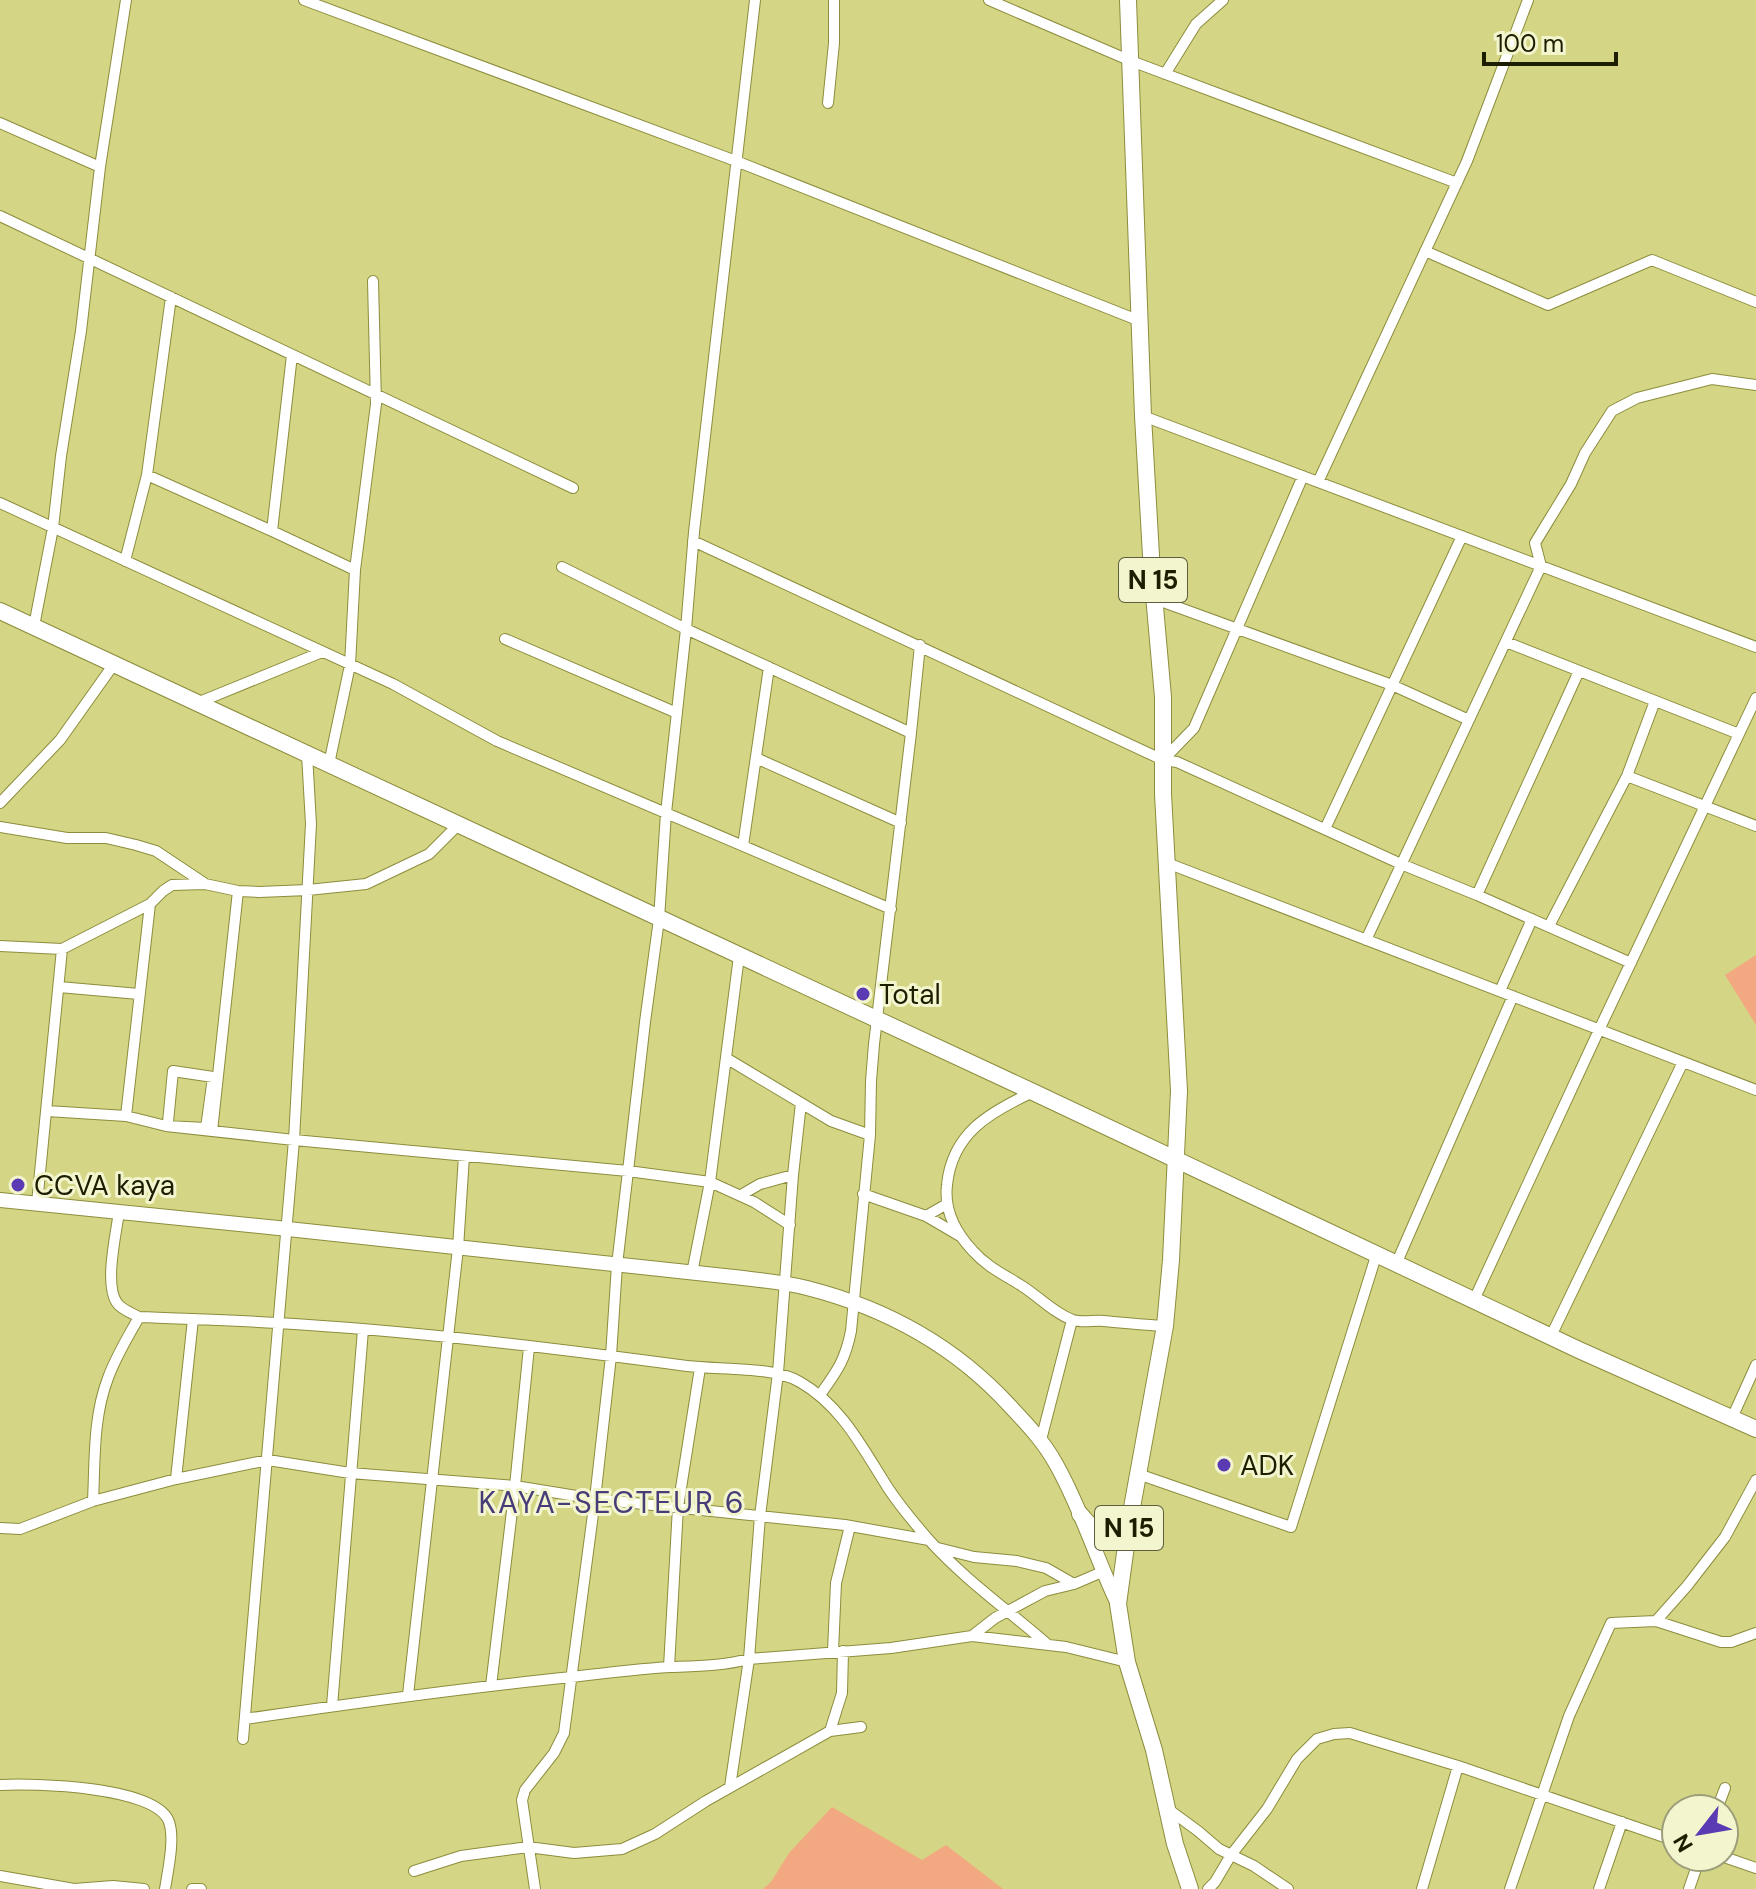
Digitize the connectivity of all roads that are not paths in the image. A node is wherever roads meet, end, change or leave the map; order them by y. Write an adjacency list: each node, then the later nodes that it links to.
1 (126, 0): 14 (street)
2 (304, 0): 13 (street)
3 (755, 0): 13 (street)
4 (834, 0): 11 (street)
5 (989, 0): 9 (street)
6 (1128, 0): 9 (main road, N 15)
7 (1223, 0): 10 (street)
8 (1528, 0): 15 (street)
9 (1131, 61): 10 (street); 22 (main road, N 15)
10 (1165, 74): 15 (street)
11 (828, 103)
12 (0, 123): 14 (street)
13 (736, 161): 22 (street); 35 (street)
14 (100, 167): 18 (street)
15 (1457, 183): 17 (street)
16 (2, 219): 18 (street)
17 (1425, 251): 21 (street); 29 (street)
18 (89, 258): 20 (street); 32 (street)
19 (373, 281): 25 (street)
20 (171, 297): 23 (street); 27 (street)
21 (1756, 302)
22 (1140, 321): 26 (main road, N 15)
23 (292, 355): 25 (street); 33 (street)
24 (1756, 385): 37 (street)
25 (376, 395): 30 (street); 39 (street)
26 (1143, 416): 28 (street); 40 (main road, N 15)
27 (147, 475): 33 (street); 36 (street)
28 (1303, 476): 29 (street); 44 (street)
29 (1318, 482): 34 (street)
30 (573, 488)
31 (0, 503): 32 (street)
32 (53, 528): 36 (street); 42 (street)
33 (272, 531): 39 (street)
34 (1462, 536): 37 (street); 54 (street)
35 (693, 541): 43 (street); 47 (street)
36 (125, 561): 49 (street)
37 (1541, 566): 46 (street); 48 (street)
38 (562, 567): 43 (street)
39 (355, 570): 51 (street)
40 (1155, 599): 44 (street); 64 (main road, N 15)
41 (0, 611): 42 (main road)
42 (34, 626): 50 (main road)
43 (686, 629): 52 (street); 58 (street)
44 (1237, 630): 54 (street); 64 (street)
45 (505, 639): 58 (street)
46 (1506, 642): 53 (street); 59 (street)
47 (920, 645): 60 (street); 64 (street)
48 (1756, 647)
49 (322, 652): 51 (street); 57 (street)
50 (114, 664): 57 (main road); 67 (street)
51 (350, 665): 65 (street); 69 (street)
52 (769, 667): 60 (street); 63 (street)
53 (1579, 671): 56 (street); 81 (street)
54 (1392, 685): 59 (street); 74 (street)
55 (1756, 698): 61 (street)
56 (1655, 701): 61 (street); 66 (street)
57 (197, 703): 62 (main road)
58 (677, 713): 69 (street)
59 (1469, 720): 77 (street)
60 (911, 733): 70 (street)
61 (1739, 734): 68 (street)
62 (307, 754): 65 (main road); 79 (street)
63 (756, 758): 70 (street); 75 (street)
64 (1163, 760): 74 (street); 76 (main road, N 15)
65 (329, 764): 71 (main road)
66 (1627, 776): 68 (street); 86 (street)
67 (0, 803)
68 (1706, 805): 72 (street); 91 (street)
69 (666, 813): 75 (street); 84 (street)
70 (901, 823): 83 (street)
71 (458, 825): 79 (street); 84 (main road)
72 (1756, 826)
73 (0, 827): 78 (street)
74 (1325, 829): 77 (street)
75 (743, 846): 83 (street)
76 (1167, 863): 87 (street); 110 (main road, N 15)
77 (1401, 864): 81 (street); 87 (street)
78 (205, 884): 80 (street); 82 (street)
79 (308, 890): 80 (street); 108 (street)
80 (238, 891): 106 (street)
81 (1477, 895): 85 (street)
82 (150, 904): 89 (street); 94 (street)
83 (891, 909): 96 (street)
84 (659, 919): 90 (main road); 111 (street)
85 (1532, 919): 86 (street); 93 (street)
86 (1549, 926): 91 (street)
87 (1366, 940): 93 (street)
88 (0, 946): 89 (street)
89 (62, 949): 92 (street)
90 (739, 956): 96 (main road); 98 (street)
91 (1631, 963): 97 (street)
92 (59, 987): 94 (street); 103 (street)
93 (1500, 991): 95 (street)
94 (139, 994): 104 (street)
95 (1513, 996): 97 (street); 126 (street)
96 (878, 1020): 101 (main road); 107 (street)
97 (1599, 1030): 99 (street); 130 (street)
98 (726, 1058): 102 (street); 113 (street)
99 (1683, 1062): 100 (street); 138 (street)
100 (1756, 1090)
101 (1033, 1092): 110 (main road); 118 (street)
102 (801, 1103): 107 (street); 112 (street)
103 (47, 1111): 104 (street); 117 (street)
104 (126, 1116): 105 (street)
105 (166, 1126): 105 (street); 106 (street)
106 (212, 1131): 108 (street)
107 (870, 1135): 114 (street)
108 (294, 1140): 109 (street); 122 (street)
109 (464, 1156): 111 (street); 124 (street)
110 (1175, 1160): 125 (main road); 136 (main road, N 15)
111 (628, 1171): 113 (street); 127 (street)
112 (793, 1175): 115 (street); 121 (street)
113 (710, 1182): 115 (street); 128 (street)
114 (863, 1194): 120 (street); 131 (street)
115 (741, 1195): 121 (street)
116 (0, 1200): 117 (main road)
117 (37, 1203): 119 (main road)
118 (947, 1204): 120 (street); 123 (street)
119 (119, 1212): 122 (main road); 132 (street)
120 (926, 1216): 123 (street)
121 (790, 1225): 129 (street)
122 (288, 1229): 124 (main road); 135 (street)
123 (962, 1237): 134 (street)
124 (458, 1248): 127 (main road); 139 (street)
125 (1377, 1253): 126 (main road); 151 (street)
126 (1397, 1262): 130 (main road)
127 (617, 1265): 128 (main road); 141 (street)
128 (692, 1273): 129 (main road)
129 (786, 1284): 131 (main road); 144 (street)
130 (1474, 1300): 138 (main road)
131 (854, 1301): 145 (street); 148 (main road)
132 (139, 1317): 133 (street); 157 (street)
133 (193, 1319): 135 (street); 152 (street)
134 (1072, 1320): 136 (street); 148 (street)
135 (278, 1322): 137 (street); 149 (street)
136 (1165, 1326): 151 (main road, N 15)
137 (363, 1330): 139 (street); 150 (street)
138 (1551, 1336): 146 (main road)
139 (448, 1338): 140 (street); 154 (street)
140 (529, 1347): 141 (street); 155 (street)
141 (611, 1356): 143 (street); 156 (street)
142 (1756, 1365): 146 (street)
143 (700, 1368): 144 (street); 158 (street)
144 (778, 1373): 145 (street); 160 (street)
145 (820, 1395): 164 (street)
146 (1732, 1418): 147 (main road)
147 (1756, 1429)
148 (1041, 1440): 159 (main road)
149 (268, 1460): 150 (street); 152 (street); 181 (street)
150 (350, 1473): 154 (street); 180 (street)
151 (1138, 1474): 161 (main road, N 15)
152 (176, 1479): 157 (street)
153 (1756, 1480): 169 (street)
154 (432, 1481): 155 (street); 179 (street)
155 (515, 1486): 156 (street); 178 (street)
156 (595, 1499): 158 (street); 177 (street)
157 (93, 1501): 163 (street)
158 (678, 1507): 160 (street); 176 (street)
159 (1080, 1514): 161 (main road); 165 (main road)
160 (760, 1516): 162 (street); 174 (street)
161 (1129, 1524): 167 (main road, N 15)
162 (850, 1526): 164 (street); 173 (street)
163 (0, 1528)
164 (932, 1544): 166 (street); 168 (street)
165 (1102, 1572): 166 (street); 167 (main road)
166 (1074, 1584): 168 (street)
167 (1118, 1604): 175 (main road, N 15)
168 (1008, 1611): 171 (street); 172 (street)
169 (1656, 1621): 170 (street); 190 (street)
170 (1756, 1633)
171 (972, 1636): 172 (street); 173 (street)
172 (1047, 1644): 175 (street)
173 (838, 1651): 174 (street); 183 (street)
174 (749, 1659): 176 (street); 187 (street)
175 (1127, 1662): 191 (main road, N 15)
176 (669, 1667): 177 (street)
177 (571, 1677): 178 (street); 194 (street)
178 (491, 1686): 179 (street)
179 (408, 1695): 180 (street)
180 (332, 1706): 181 (street)
181 (245, 1719): 184 (street)
182 (861, 1727): 183 (street)
183 (830, 1731): 187 (street)
184 (243, 1739)
185 (1458, 1766): 190 (street); 195 (street); 206 (street)
186 (0, 1785): 199 (street)
187 (730, 1787): 194 (street)
188 (1725, 1788): 189 (street)
189 (1723, 1793)
190 (1542, 1795): 192 (street); 207 (street)
191 (1168, 1809): 195 (street); 203 (main road, N 15)
192 (1622, 1822): 193 (street); 208 (street)
193 (1660, 1835)
194 (528, 1847): 196 (street); 202 (street)
195 (1231, 1855): 204 (street); 205 (street)
196 (414, 1871)
197 (0, 1876): 198 (street)
198 (144, 1889)
199 (165, 1889)
200 (192, 1889): 201 (street)
201 (201, 1889)
202 (535, 1889)
203 (1190, 1889)
204 (1208, 1889)
205 (1288, 1889)
206 (1422, 1889)
207 (1510, 1889)
208 (1599, 1889)

